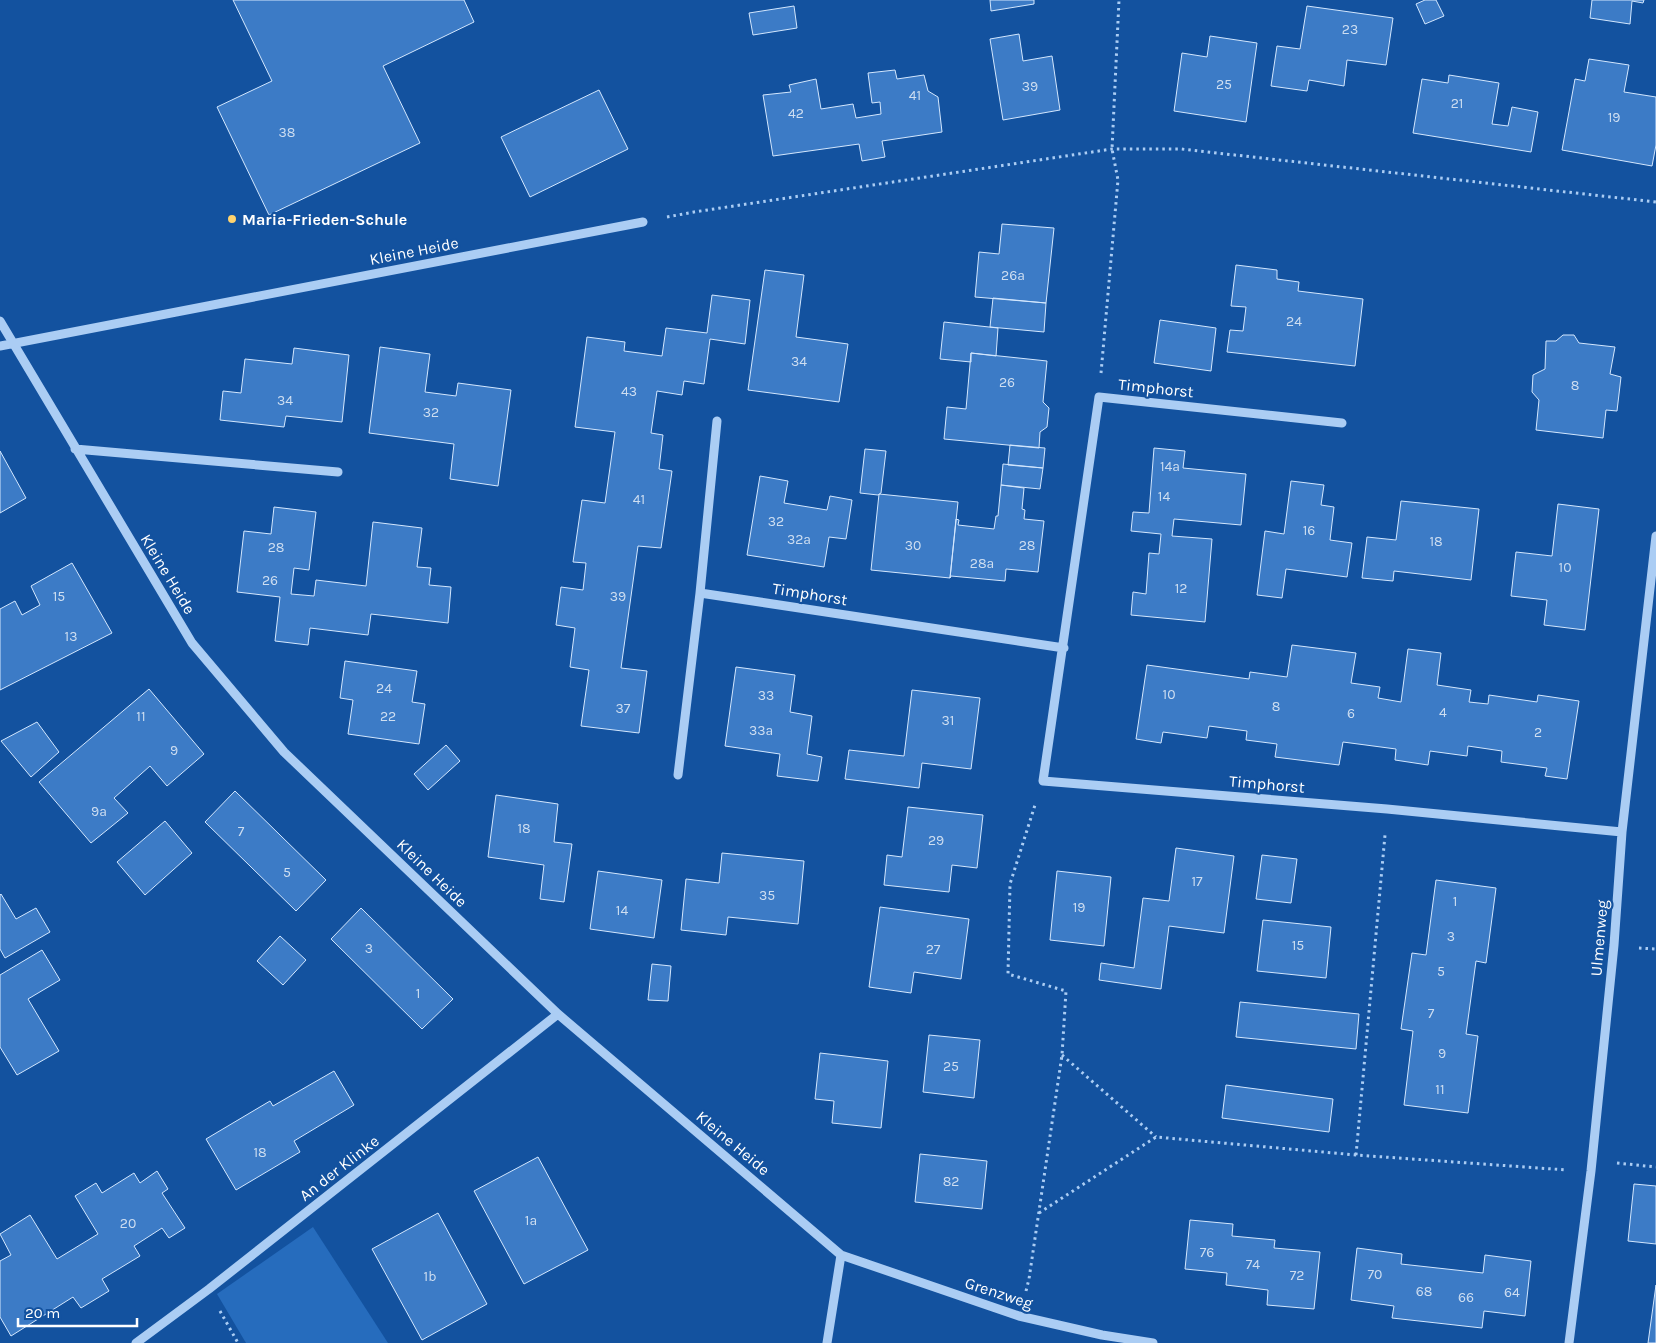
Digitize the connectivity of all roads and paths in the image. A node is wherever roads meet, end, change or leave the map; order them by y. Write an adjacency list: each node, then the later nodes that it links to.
1 (1119, 0): 2 (path)
2 (1112, 149): 3 (path); 4 (path); 8 (path)
3 (1656, 202)
4 (643, 222): 6 (street, Kleine Heide)
5 (0, 321): 6 (street, Kleine Heide)
6 (14, 344): 7 (street, Kleine Heide); 11 (street, Kleine Heide)
7 (0, 346)
8 (1099, 397): 10 (street, Timphorst); 15 (street, Timphorst)
9 (717, 420): 14 (street)
10 (1342, 423)
11 (75, 449): 12 (street); 20 (street, Kleine Heide)
12 (338, 472)
13 (1656, 536): 19 (street, Ulmenweg)
14 (700, 593): 15 (street, Timphorst); 16 (street)
15 (1064, 648): 17 (street, Timphorst)
16 (678, 775)
17 (1043, 781): 18 (street, Timphorst); 21 (path)
18 (1387, 809): 19 (street, Timphorst); 23 (path)
19 (1622, 832): 25 (street, Ulmenweg)
20 (558, 1014): 27 (street, Kleine Heide); 28 (street, An der Klinke)
21 (1062, 1055): 22 (path); 26 (path)
22 (1156, 1137): 23 (path); 26 (path)
23 (1356, 1155): 25 (path)
24 (1656, 1167): 25 (path)
25 (1591, 1171): 34 (street, Ulmenweg)
26 (1039, 1213): 29 (path)
27 (841, 1255): 29 (street, Grenzweg); 32 (street)
28 (209, 1289): 30 (street, An der Klinke); 31 (path)
29 (1019, 1316): 33 (street, Grenzweg)
30 (136, 1343)
31 (238, 1343)
32 (827, 1343)
33 (1153, 1343)
34 (1569, 1343)

